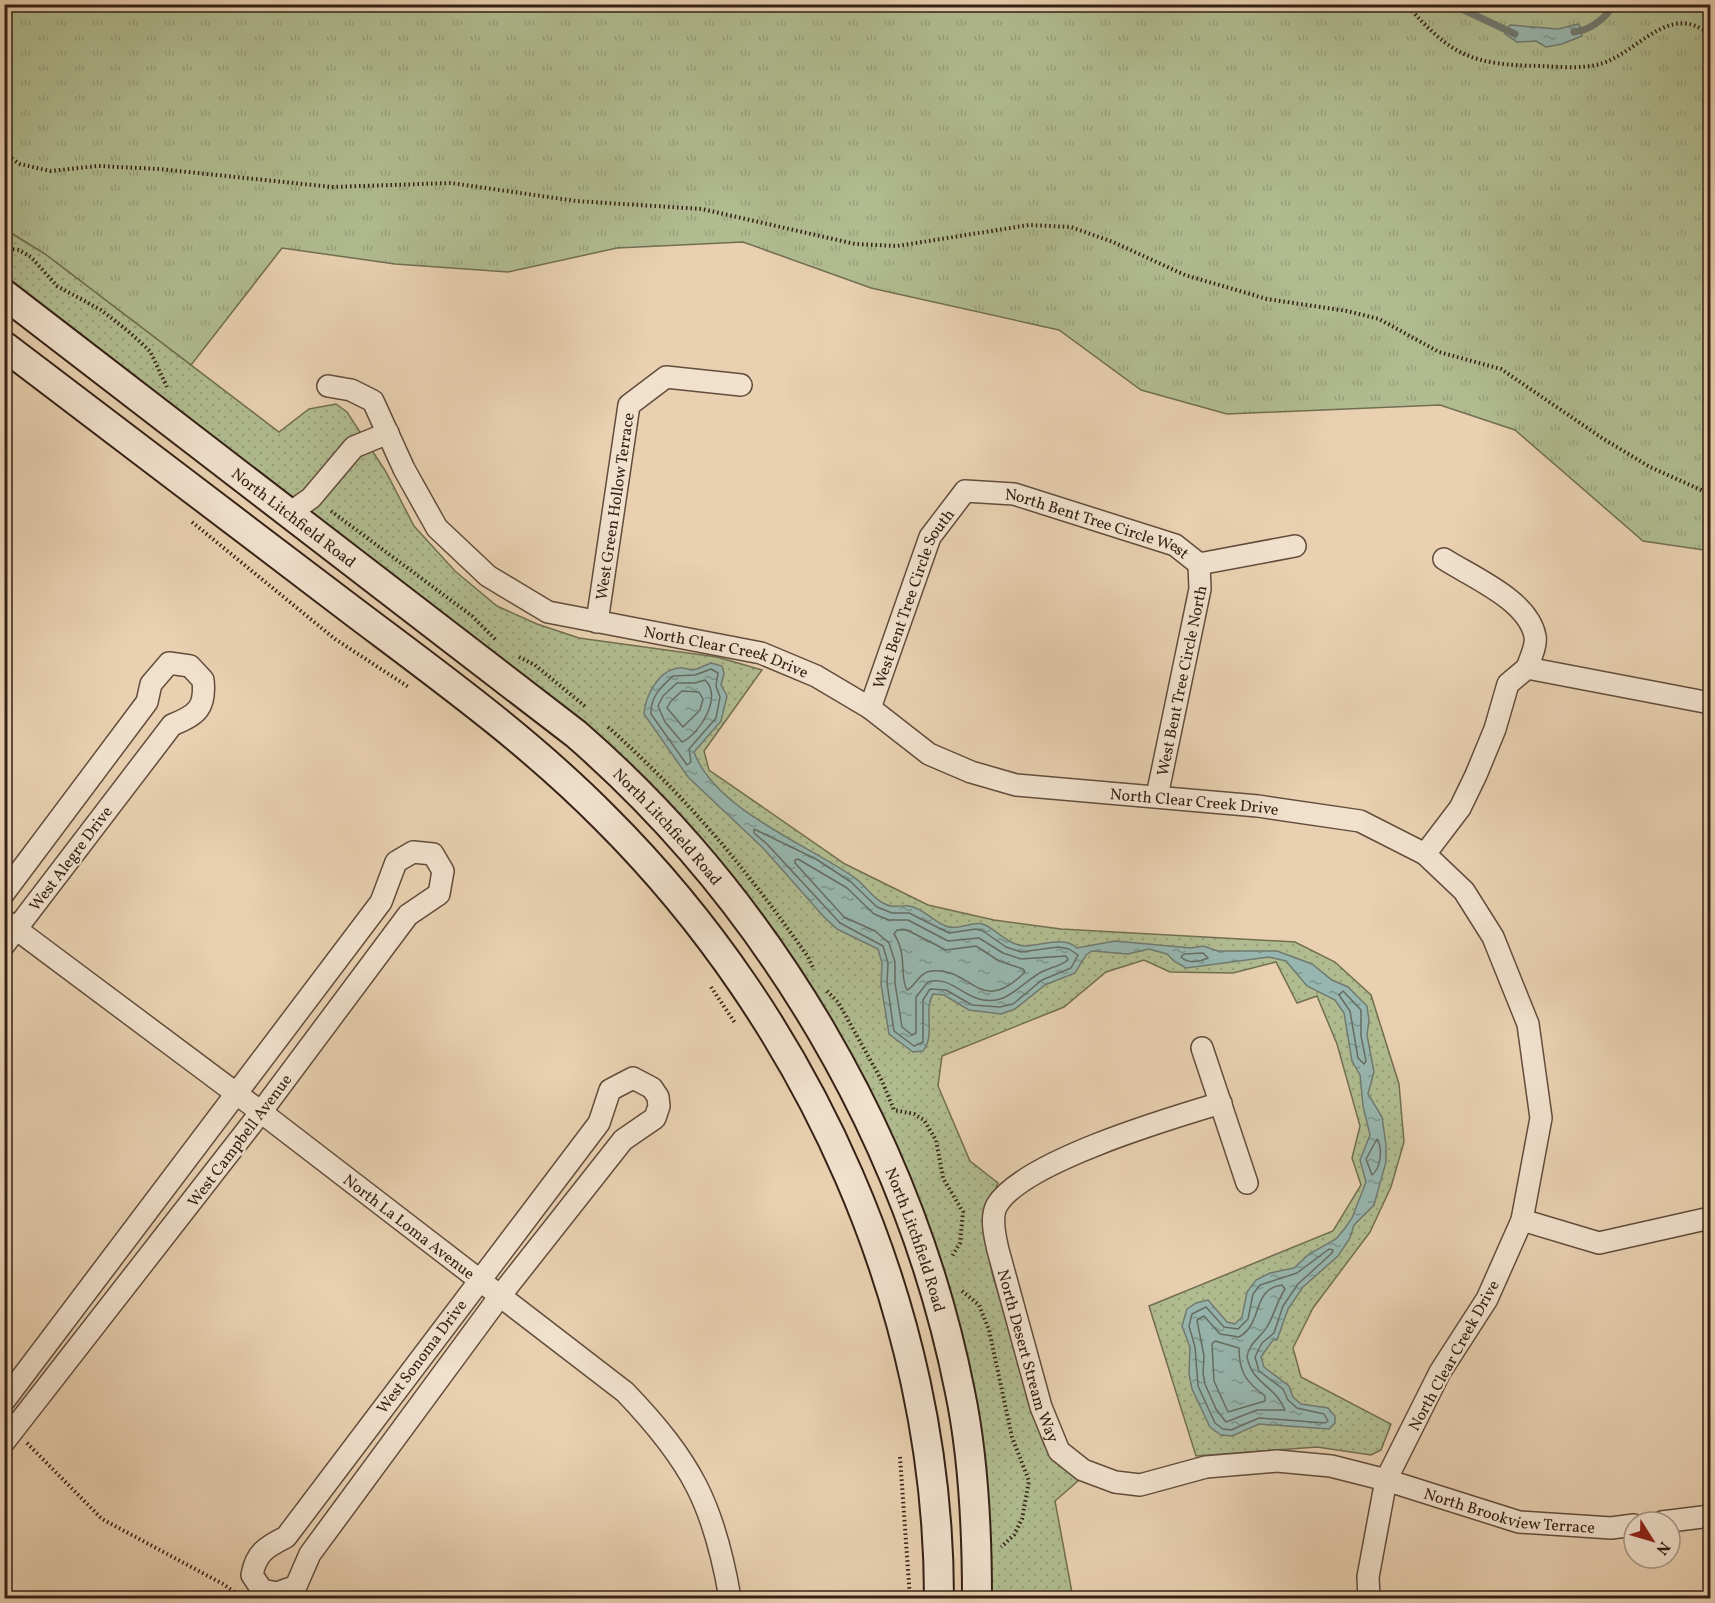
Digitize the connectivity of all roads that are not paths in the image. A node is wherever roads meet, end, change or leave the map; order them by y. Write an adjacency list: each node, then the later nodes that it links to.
1 (4, 294): 7 (main road, North Litchfield Road)
2 (4, 346): 45 (main road)
3 (741, 385): 11 (street, West Green Hollow Terrace)
4 (328, 386): 5 (street, North Clear Creek Drive)
5 (388, 433): 7 (street); 11 (street, North Clear Creek Drive)
6 (965, 491): 10 (street, North Bent Tree Circle West); 14 (street, West Bent Tree Circle South)
7 (291, 512): 46 (main road, North Litchfield Road)
8 (1295, 546): 10 (street, North Bent Tree Circle West)
9 (1444, 559): 12 (street)
10 (1199, 564): 16 (street, West Bent Tree Circle North)
11 (597, 622): 14 (street, North Clear Creek Drive)
12 (1527, 668): 13 (street); 18 (street)
13 (1710, 703)
14 (870, 708): 16 (street, North Clear Creek Drive)
15 (87, 782): 17 (street, West Alegre Drive); 17 (street, West Alegre Drive); 19 (street, West Alegre Drive)
16 (1157, 796): 18 (street, North Clear Creek Drive)
17 (114, 801): 20 (street, West Alegre Drive)
18 (1425, 854): 31 (street, North Clear Creek Drive)
19 (4, 893)
20 (8, 932): 24 (street, North La Loma Avenue)
21 (330, 970): 22 (street); 22 (street, West Campbell Avenue); 24 (street, West Campbell Avenue)
22 (354, 988): 26 (street, West Campbell Avenue)
23 (1202, 1048): 25 (street)
24 (235, 1095): 26 (street, North La Loma Avenue); 32 (street, West Campbell Avenue)
25 (1221, 1103): 29 (street); 40 (street, North Desert Stream Way)
26 (261, 1112): 33 (street, North La Loma Avenue); 34 (street, West Campbell Avenue)
27 (570, 1161): 28 (street); 28 (street, West Sonoma Drive); 33 (street, West Sonoma Drive)
28 (593, 1178): 35 (street, West Sonoma Drive)
29 (1247, 1183)
30 (1710, 1218): 31 (street)
31 (1522, 1220): 40 (street, North Clear Creek Drive)
32 (100, 1274): 34 (street); 36 (street, West Campbell Avenue)
33 (479, 1280): 35 (street, North La Loma Avenue); 38 (street, West Sonoma Drive)
34 (122, 1291): 37 (street, West Campbell Avenue)
35 (501, 1296): 39 (street, West Sonoma Drive); 44 (street, North La Loma Avenue)
36 (4, 1401)
37 (9, 1437)
38 (360, 1438): 39 (street); 39 (street, West Sonoma Drive)
39 (384, 1455)
40 (1386, 1480): 43 (street, North Brookview Terrace); 47 (street, North Clear Creek Drive)
41 (1710, 1516): 42 (street)
42 (1682, 1520)
43 (1622, 1527)
44 (730, 1599)
45 (939, 1599)
46 (977, 1599)
47 (1369, 1599)

